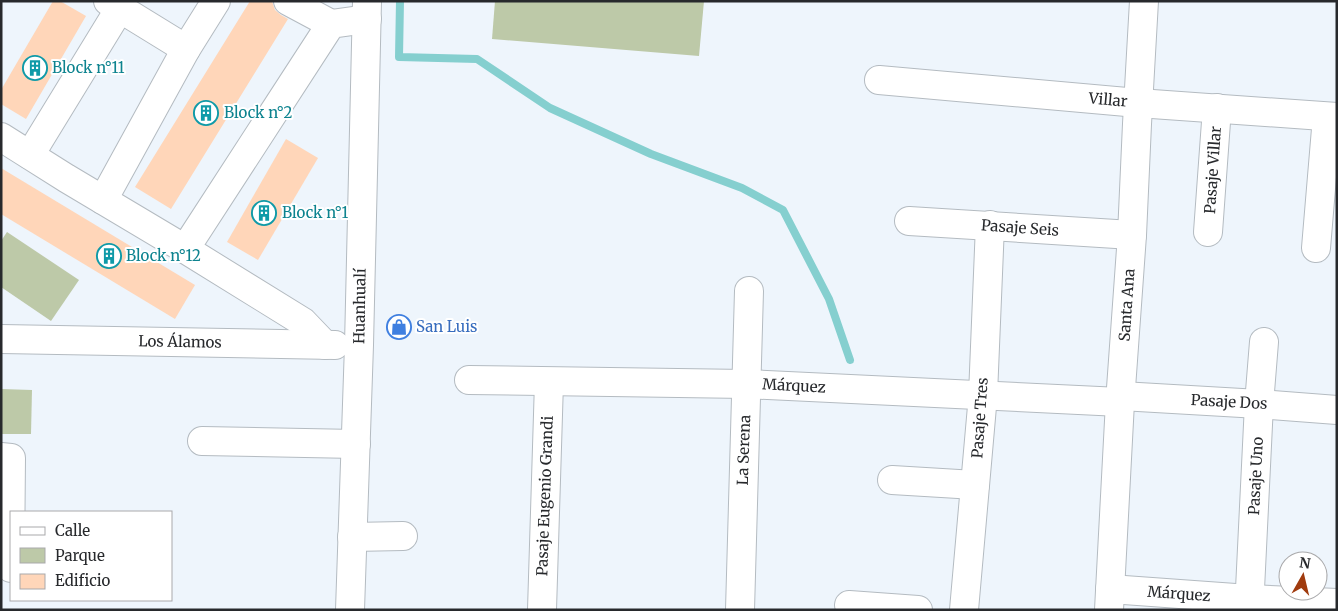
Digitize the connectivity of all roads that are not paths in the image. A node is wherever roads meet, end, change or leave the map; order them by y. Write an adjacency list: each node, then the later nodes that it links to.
1 (216, 1): 7 (street)
2 (288, 1): 6 (street)
3 (1144, 1): 9 (street, Santa Ana)
4 (114, 5): 7 (street); 13 (street)
5 (367, 10): 6 (street); 25 (street, Huanhualí)
6 (331, 24): 20 (street)
7 (186, 49): 14 (street)
8 (879, 80): 9 (street, Villar)
9 (1138, 103): 10 (street, Villar); 18 (street, Santa Ana)
10 (1217, 108): 11 (street, Villar); 17 (street, Pasaje Villar)
11 (1332, 117): 19 (street)
12 (1, 137): 13 (street)
13 (30, 155): 14 (street)
14 (103, 200): 20 (street)
15 (909, 221): 16 (street, Pasaje Seis)
16 (990, 226): 18 (street, Pasaje Seis); 29 (street, Pasaje Tres)
17 (1208, 232)
18 (1132, 235): 30 (street, Santa Ana)
19 (1316, 248)
20 (186, 249): 24 (street)
21 (749, 291): 28 (street, La Serena)
22 (1, 339): 24 (street, Los Álamos)
23 (1264, 342): 31 (street, Pasaje Uno)
24 (325, 344): 25 (street, Los Álamos)
25 (359, 345): 34 (street, Huanhualí)
26 (469, 380): 27 (street, Márquez)
27 (549, 382): 28 (street, Márquez); 46 (street, Pasaje Eugenio Grandi)
28 (746, 384): 29 (street, Márquez); 47 (street, La Serena)
29 (983, 395): 30 (street, Márquez); 37 (street, Pasaje Tres)
30 (1120, 399): 31 (street, Pasaje Dos); 41 (street, Santa Ana)
31 (1259, 404): 32 (street, Pasaje Dos); 43 (street, Pasaje Uno)
32 (1337, 410)
33 (202, 441): 34 (street)
34 (356, 444): 40 (street, Huanhualí)
35 (1, 457): 38 (street)
36 (892, 480): 37 (street)
37 (975, 485): 49 (street, Pasaje Tres)
38 (11, 511)
39 (403, 536): 40 (street)
40 (352, 537): 45 (street, Huanhualí)
41 (1110, 600): 43 (street, Márquez)
42 (1337, 603): 43 (street, Márquez)
43 (1249, 604)
44 (849, 605): 48 (street)
45 (350, 610)
46 (542, 610)
47 (740, 610)
48 (918, 610)
49 (964, 610)

